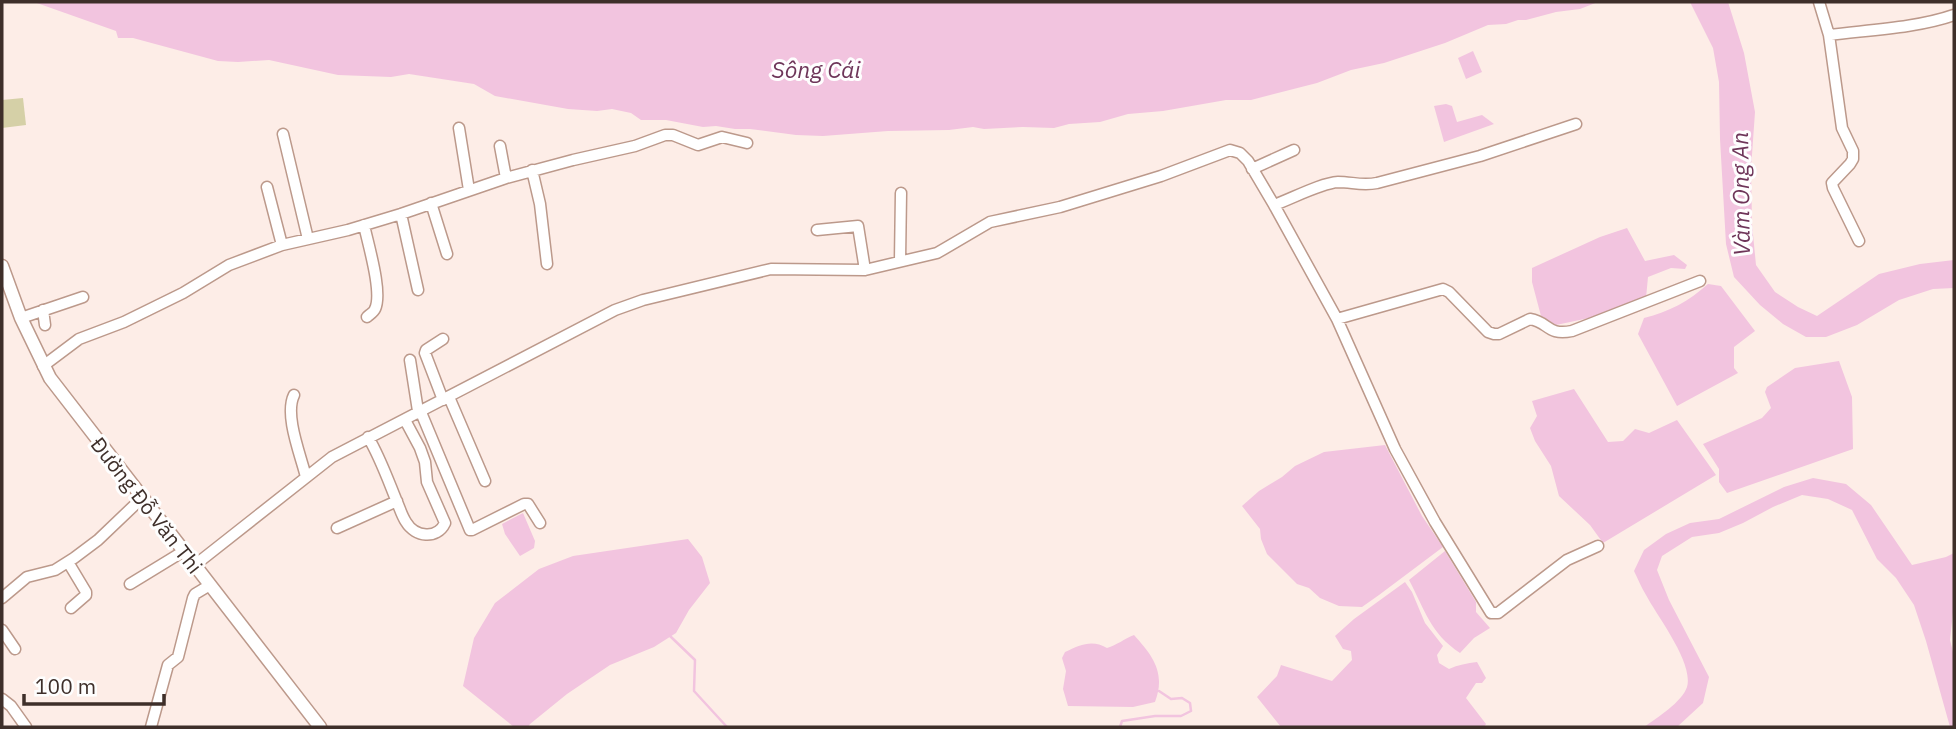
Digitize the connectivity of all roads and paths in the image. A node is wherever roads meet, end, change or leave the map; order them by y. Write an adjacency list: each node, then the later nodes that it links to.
1 (1819, 2): 3 (street)
2 (1954, 15): 3 (street)
3 (1829, 36): 22 (street)
4 (1576, 124): 17 (street)
5 (459, 128): 14 (street)
6 (283, 134): 21 (street)
7 (747, 143): 11 (street)
8 (500, 146): 12 (street)
9 (1294, 150): 10 (street)
10 (1252, 169): 17 (street); 25 (street)
11 (532, 170): 12 (street); 26 (street)
12 (506, 178): 14 (street)
13 (267, 187): 23 (street)
14 (469, 190): 16 (street)
15 (901, 193): 25 (street)
16 (431, 203): 18 (street); 24 (street)
17 (1274, 205): 35 (street)
18 (401, 214): 19 (street); 30 (street)
19 (364, 225): 21 (street); 33 (street)
20 (817, 230): 28 (street)
21 (308, 239): 23 (street)
22 (1859, 241)
23 (282, 245): 39 (street)
24 (447, 254)
25 (900, 261): 28 (street)
26 (547, 264)
27 (2, 266): 34 (street, Đường Đỗ Văn Thi)
28 (865, 270): 41 (street)
29 (1700, 281): 35 (street)
30 (418, 290)
31 (83, 297): 32 (street)
32 (43, 310): 34 (street); 36 (street)
33 (367, 317)
34 (21, 318): 39 (street, Đường Đỗ Văn Thi)
35 (1336, 319): 51 (street)
36 (45, 324)
37 (443, 339): 41 (street)
38 (410, 360): 42 (street)
39 (43, 366): 47 (street, Đường Đỗ Văn Thi)
40 (294, 395): 45 (street)
41 (446, 398): 42 (street); 46 (street)
42 (419, 411): 43 (street); 49 (street)
43 (405, 420): 44 (street); 48 (street)
44 (368, 437): 45 (street); 48 (street)
45 (306, 477): 54 (street)
46 (485, 481)
47 (142, 498): 52 (street, Đường Đỗ Văn Thi); 53 (street)
48 (397, 501): 50 (street)
49 (540, 523)
50 (337, 528)
51 (1598, 546)
52 (184, 551): 54 (street, Đường Đỗ Văn Thi); 55 (street)
53 (68, 562): 57 (street); 58 (street)
54 (195, 565): 56 (street, Đường Đỗ Văn Thi)
55 (130, 584)
56 (210, 585): 63 (street); 64 (street, Đường Đỗ Văn Thi)
57 (2, 598)
58 (71, 608)
59 (2, 630): 60 (street)
60 (15, 649)
61 (2, 699): 62 (street)
62 (26, 727)
63 (151, 727)
64 (320, 727)

